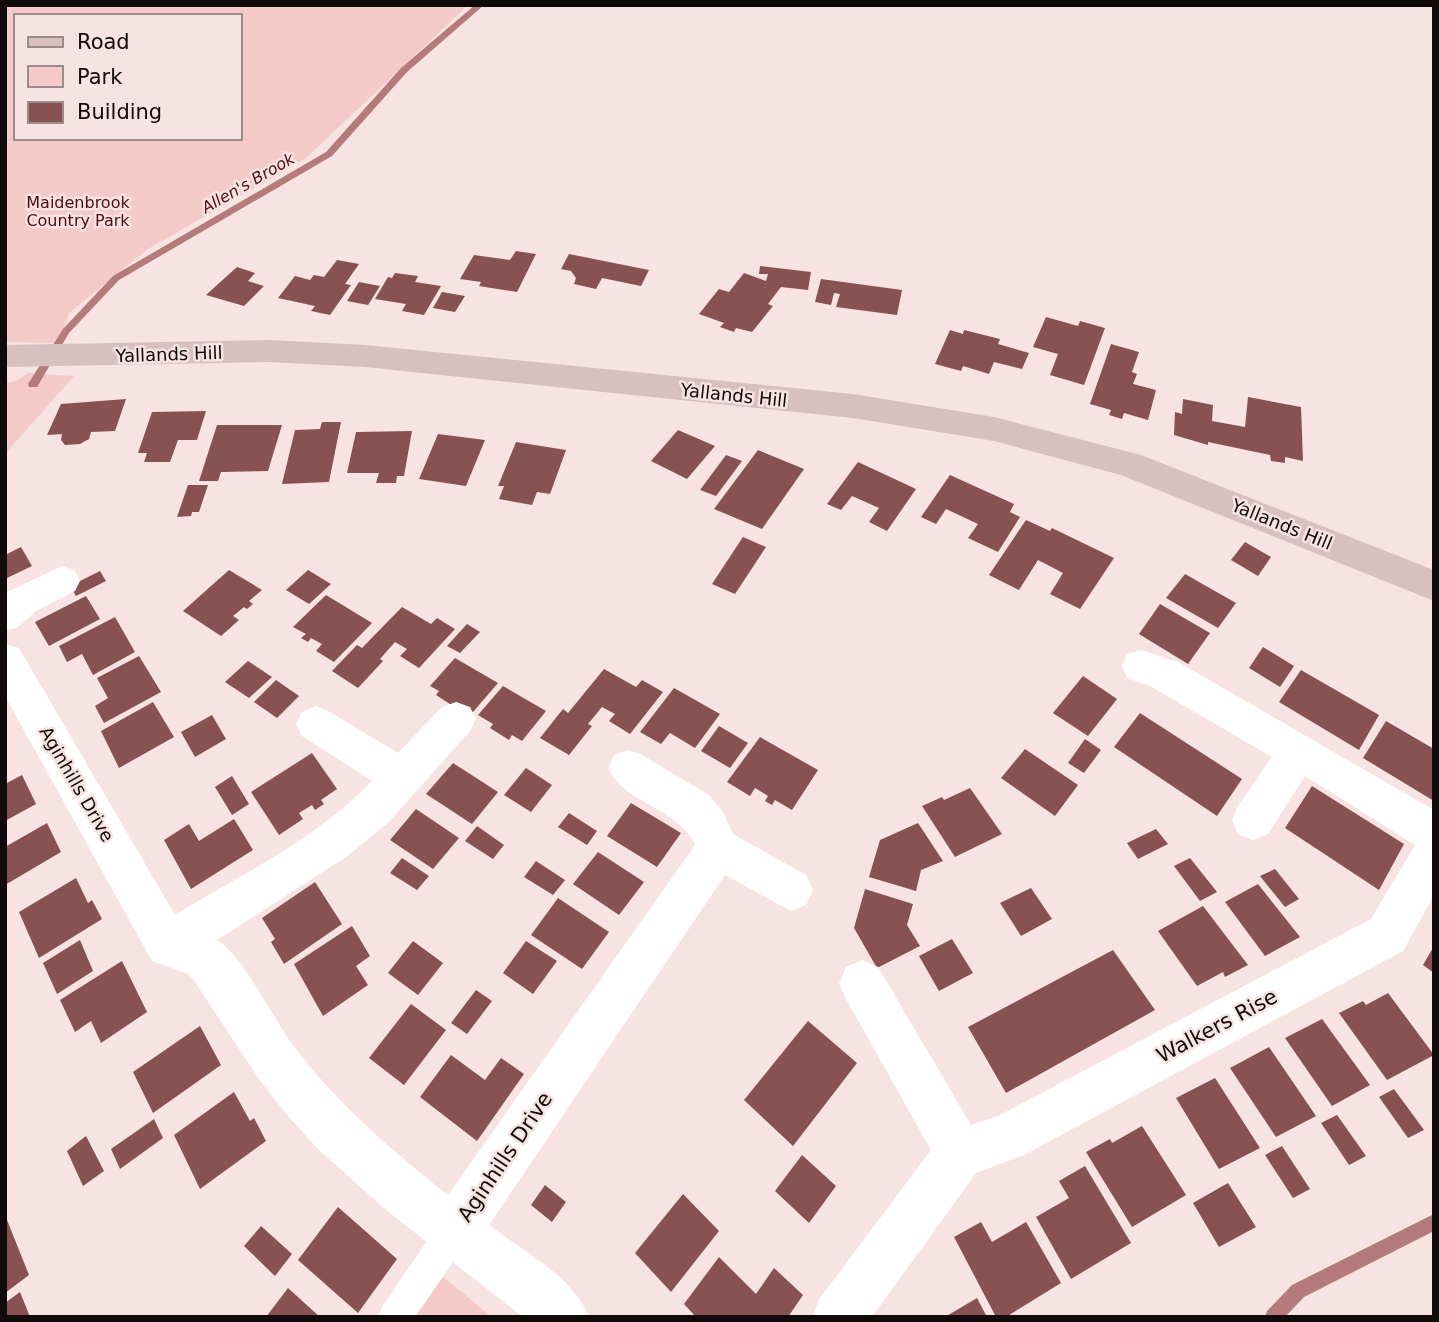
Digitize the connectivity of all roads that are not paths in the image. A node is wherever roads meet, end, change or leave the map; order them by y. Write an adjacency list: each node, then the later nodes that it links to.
1 (5, 356): 3 (street, Yallands Hill)
2 (62, 580): 4 (street)
3 (1434, 586)
4 (5, 616)
5 (5, 660): 17 (street, Aginhills Drive)
6 (1141, 666): 9 (street)
7 (456, 719): 11 (street)
8 (316, 724): 11 (street)
9 (1298, 751): 12 (street); 13 (street)
10 (628, 768): 14 (street)
11 (402, 777): 17 (street)
12 (1254, 820)
13 (1434, 833)
14 (719, 848): 16 (street); 20 (street, Aginhills Drive)
15 (1434, 853): 19 (street, Walkers Rise)
16 (791, 890)
17 (168, 945): 20 (street, Aginhills Drive)
18 (862, 984): 19 (street)
19 (960, 1153): 23 (street)
20 (455, 1230): 21 (lane); 22 (street)
21 (395, 1317)
22 (562, 1317)
23 (839, 1317)

